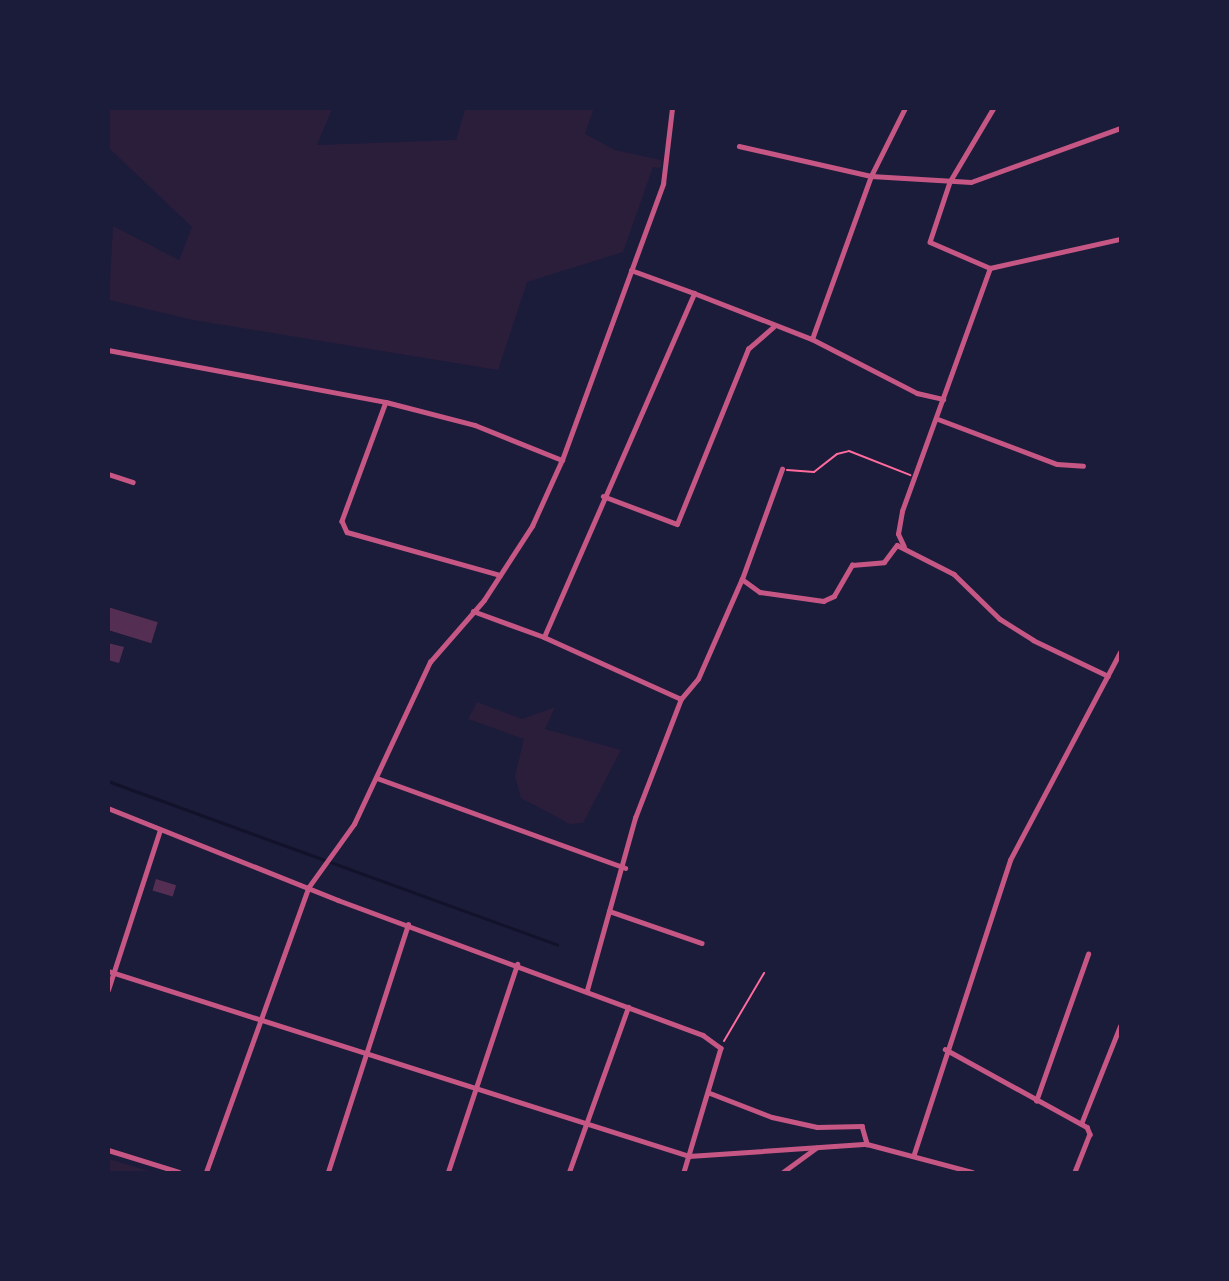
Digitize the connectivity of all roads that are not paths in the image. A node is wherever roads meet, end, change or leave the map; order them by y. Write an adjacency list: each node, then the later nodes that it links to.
1 (672, 108): 10 (street)
2 (905, 108): 6 (street)
3 (994, 108): 7 (street)
4 (1121, 128): 7 (street)
5 (739, 146): 6 (street)
6 (871, 176): 7 (street); 13 (street)
7 (950, 182): 9 (street)
8 (1121, 239): 9 (street)
9 (990, 268): 15 (street)
10 (631, 270): 11 (street); 18 (street)
11 (694, 293): 12 (street); 23 (street)
12 (773, 327): 13 (street); 23 (street)
13 (812, 339): 15 (street)
14 (108, 349): 16 (street)
15 (943, 399): 17 (street)
16 (386, 402): 18 (street); 25 (street)
17 (938, 419): 19 (street); 24 (street)
18 (562, 460): 25 (street)
19 (1083, 466)
20 (782, 469): 26 (street)
21 (108, 474): 22 (street)
22 (133, 482)
23 (603, 496): 28 (street)
24 (905, 549): 26 (street); 30 (street)
25 (500, 575): 27 (street)
26 (742, 579): 31 (street)
27 (473, 611): 28 (street); 32 (street)
28 (544, 637): 31 (street)
29 (1121, 652): 30 (street)
30 (1108, 676): 48 (street)
31 (681, 699): 35 (street)
32 (377, 778): 35 (street); 36 (street)
33 (108, 808): 34 (street)
34 (160, 830): 36 (street); 42 (street)
35 (625, 868): 37 (street)
36 (308, 888): 38 (street); 46 (street)
37 (609, 911): 39 (street); 44 (street)
38 (408, 925): 41 (street); 49 (street)
39 (702, 943)
40 (1088, 954): 52 (street)
41 (517, 964): 44 (street); 50 (street)
42 (111, 972): 43 (street); 46 (street)
43 (108, 990)
44 (587, 990): 45 (street)
45 (628, 1007): 51 (street); 53 (street)
46 (259, 1021): 49 (street); 61 (street)
47 (1121, 1026): 54 (street)
48 (946, 1049): 52 (street); 58 (street)
49 (367, 1053): 50 (street); 62 (street)
50 (475, 1090): 53 (street); 63 (street)
51 (710, 1093): 55 (street); 59 (street)
52 (1036, 1101): 54 (street)
53 (587, 1123): 59 (street); 64 (street)
54 (1081, 1125): 68 (street)
55 (867, 1144): 56 (street); 58 (street)
56 (817, 1147): 59 (street); 66 (street)
57 (108, 1150): 60 (street)
58 (914, 1154): 67 (street)
59 (689, 1156): 65 (street)
60 (179, 1172)
61 (206, 1172)
62 (328, 1172)
63 (448, 1172)
64 (569, 1172)
65 (684, 1172)
66 (783, 1172)
67 (972, 1172)
68 (1075, 1172)

